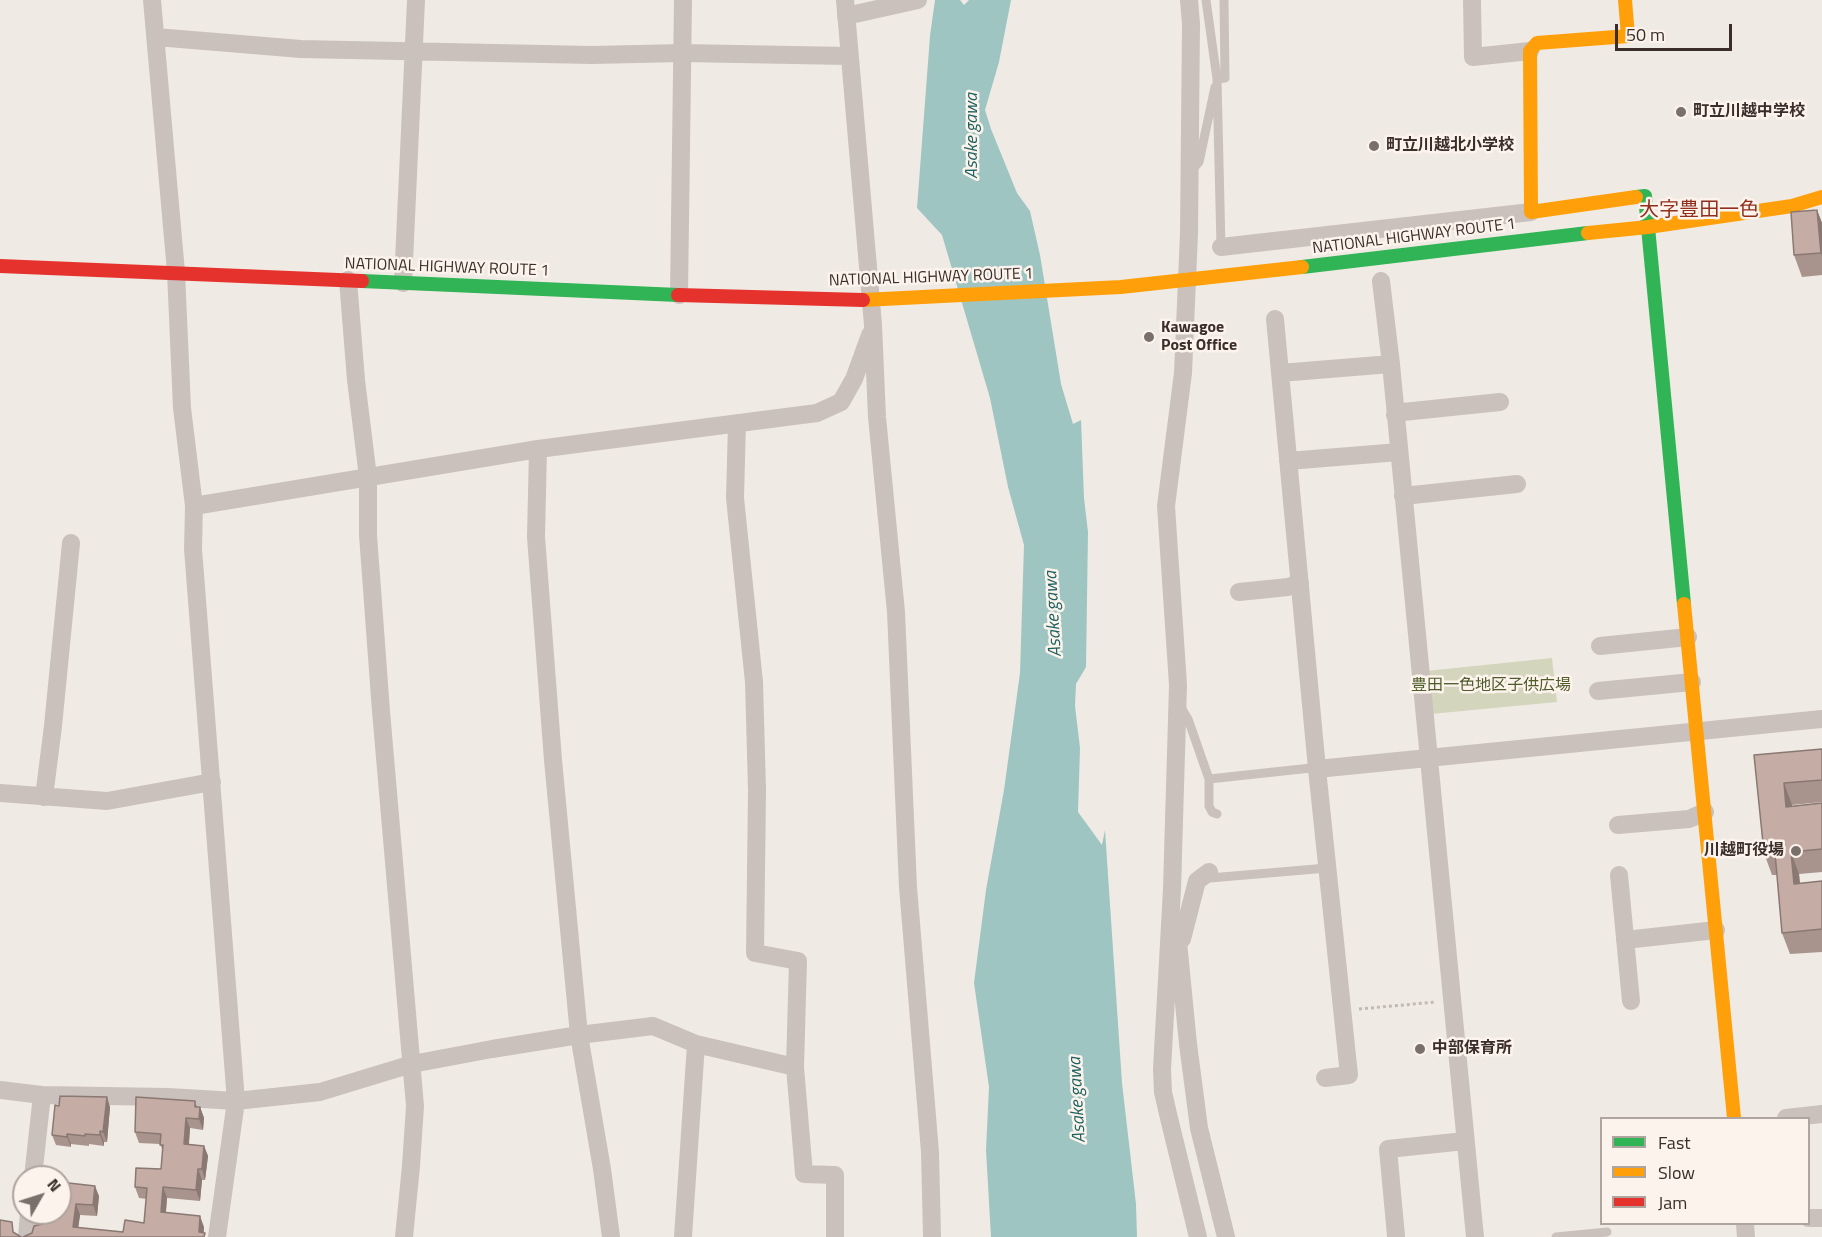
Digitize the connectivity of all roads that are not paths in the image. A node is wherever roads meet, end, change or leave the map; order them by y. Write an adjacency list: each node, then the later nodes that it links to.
1 (152, 0): 11 (street)
2 (416, 0): 12 (street)
3 (683, 0): 14 (street)
4 (918, 0): 10 (street)
5 (1190, 0): 17 (street)
6 (1206, 0): 16 (lane)
7 (1224, 0): 16 (lane)
8 (1472, 0): 13 (street)
9 (1625, 0): 13 (main road)
10 (845, 8): 15 (street)
11 (156, 37): 12 (street); 23 (street)
12 (414, 51): 14 (street); 27 (street)
13 (1530, 51): 19 (main road)
14 (682, 53): 15 (street); 28 (street)
15 (849, 56): 29 (street)
16 (1217, 79): 17 (lane); 21 (lane)
17 (1189, 174): 25 (street)
18 (1822, 197): 20 (main road, NATIONAL HIGHWAY ROUTE 1)
19 (1531, 212): 20 (main road); 21 (street)
20 (1648, 227): 25 (main road, NATIONAL HIGHWAY ROUTE 1); 47 (main road)
21 (1221, 247)
22 (0, 266): 23 (main road, NATIONAL HIGHWAY ROUTE 1)
23 (176, 272): 24 (main road, NATIONAL HIGHWAY ROUTE 1); 43 (street)
24 (348, 280): 27 (main road, NATIONAL HIGHWAY ROUTE 1); 40 (street)
25 (1186, 281): 29 (main road, NATIONAL HIGHWAY ROUTE 1); 51 (street)
26 (1381, 282): 32 (street)
27 (403, 283): 28 (main road, NATIONAL HIGHWAY ROUTE 1)
28 (679, 295): 29 (main road, NATIONAL HIGHWAY ROUTE 1)
29 (870, 300): 31 (street)
30 (1275, 319): 33 (street)
31 (873, 325): 36 (street); 90 (street)
32 (1391, 364): 33 (street); 35 (street)
33 (1280, 373): 39 (street)
34 (1500, 402): 35 (street)
35 (1395, 414): 38 (street)
36 (737, 423): 37 (street); 73 (street)
37 (538, 449): 40 (street); 70 (street)
38 (1399, 452): 39 (street); 42 (street)
39 (1288, 461): 45 (street)
40 (368, 477): 43 (street); 72 (street)
41 (1517, 484): 42 (street)
42 (1403, 496): 54 (street)
43 (194, 506): 57 (street)
44 (71, 543): 59 (street)
45 (1300, 583): 46 (street); 55 (street)
46 (1239, 592)
47 (1688, 637): 48 (street); 49 (main road)
48 (1600, 646)
49 (1692, 682): 50 (street); 53 (main road)
50 (1598, 691)
51 (1178, 701): 56 (lane); 67 (street)
52 (1822, 719): 53 (street)
53 (1697, 731): 54 (street); 60 (main road)
54 (1429, 757): 55 (street); 81 (street)
55 (1317, 769): 56 (lane); 63 (street)
56 (1209, 779): 61 (lane)
57 (212, 782): 59 (street); 77 (street)
58 (0, 793): 59 (street)
59 (44, 797)
60 (1705, 812): 62 (street); 66 (main road)
61 (1216, 814)
62 (1618, 825)
63 (1327, 868): 64 (lane); 74 (street)
64 (1209, 875): 67 (street)
65 (1619, 875): 68 (street)
66 (1716, 930): 68 (street); 79 (main road)
67 (1173, 940): 91 (street); 92 (street)
68 (1625, 940): 69 (street)
69 (1631, 1001)
70 (579, 1035): 71 (street); 72 (street); 87 (street)
71 (696, 1044): 73 (street); 88 (street)
72 (412, 1064): 77 (street); 86 (street)
73 (795, 1067): 89 (street)
74 (1325, 1078)
75 (0, 1090): 76 (street)
76 (42, 1095): 77 (street); 82 (street)
77 (236, 1101): 85 (street)
78 (1822, 1114): 80 (street)
79 (1734, 1117)
80 (1800, 1117)
81 (1465, 1141): 84 (street); 93 (street)
82 (34, 1165)
83 (1607, 1232): 94 (lane)
84 (1396, 1236)
85 (217, 1237)
86 (404, 1237)
87 (611, 1237)
88 (683, 1237)
89 (835, 1237)
90 (932, 1237)
91 (1198, 1237)
92 (1226, 1237)
93 (1475, 1237)
94 (1556, 1237)

